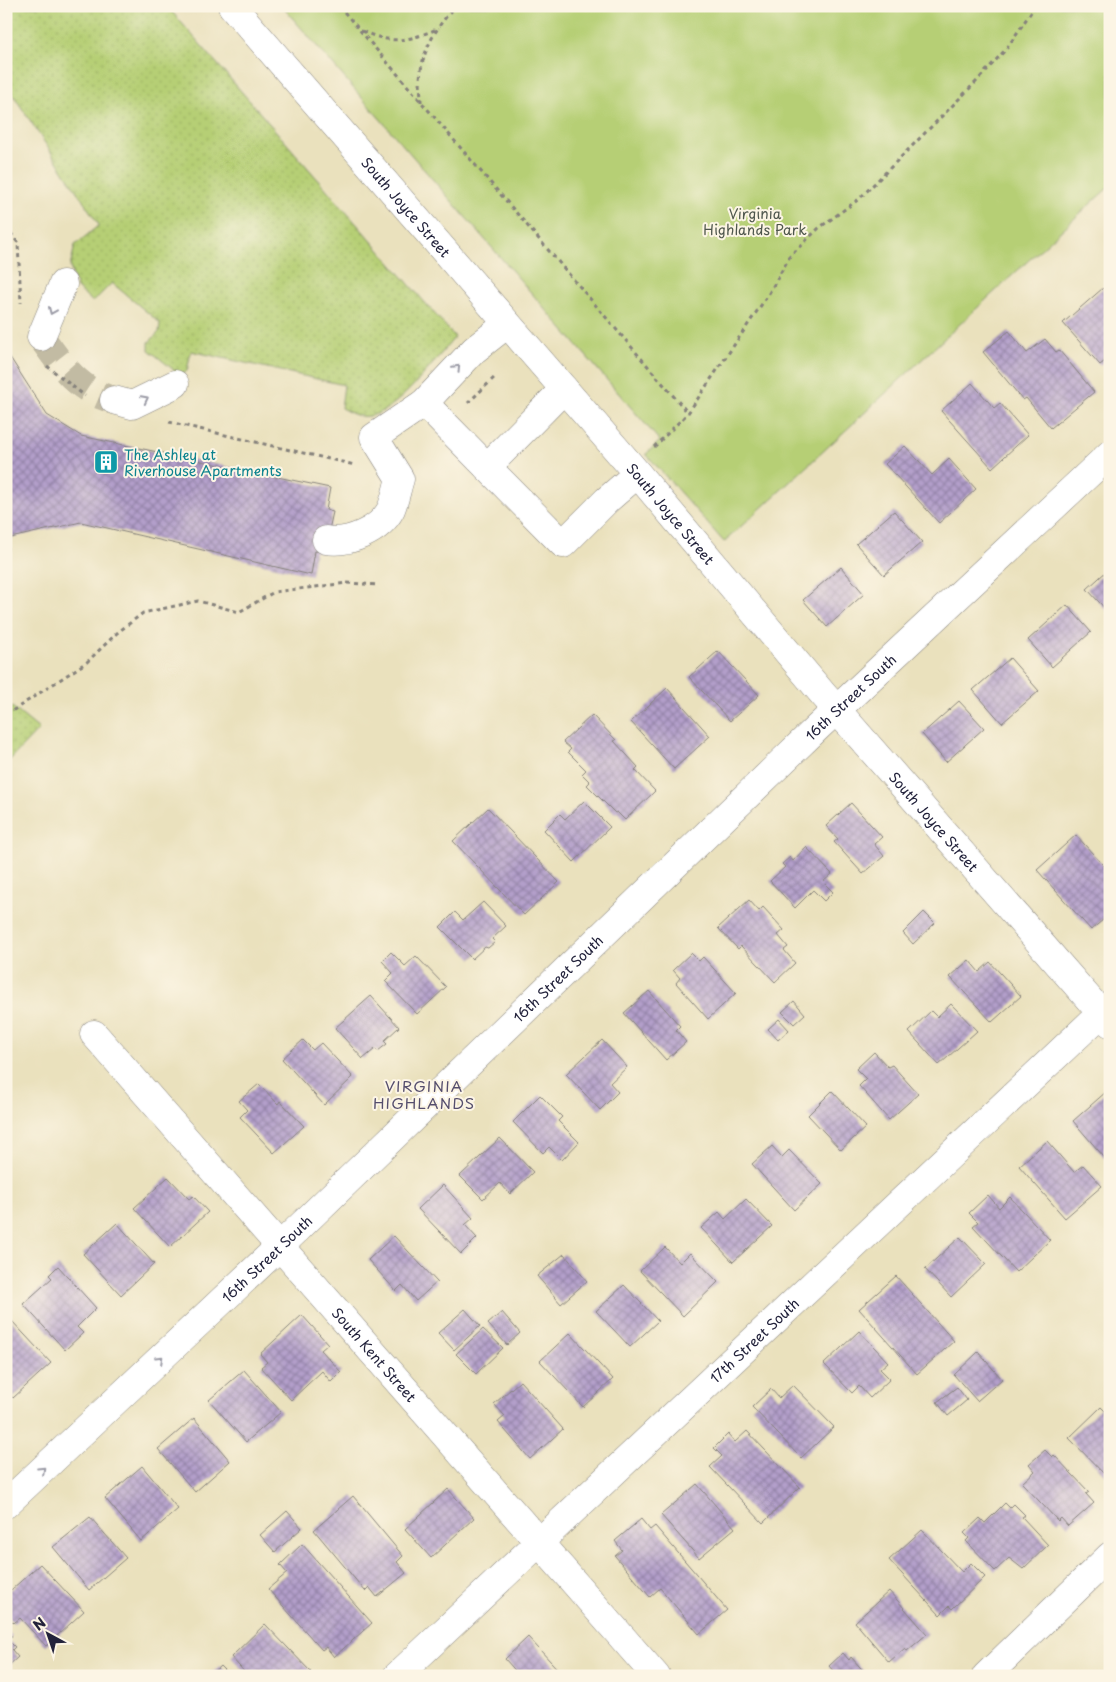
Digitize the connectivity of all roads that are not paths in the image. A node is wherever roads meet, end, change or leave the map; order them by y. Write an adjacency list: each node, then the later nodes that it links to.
1 (232, 6): 3 (street, South Joyce Street)
2 (63, 284): 4 (street, one-way to 4)
3 (507, 324): 6 (street, South Joyce Street); 8 (street, one-way to 3)
4 (42, 349)
5 (175, 384): 7 (street, one-way to 5)
6 (564, 389): 10 (street); 11 (street, South Joyce Street)
7 (103, 400)
8 (424, 403): 10 (street); 12 (street)
9 (1110, 454): 13 (street, 16th Street South)
10 (487, 468): 11 (street)
11 (637, 474): 13 (street, South Joyce Street)
12 (326, 540)
13 (837, 710): 14 (street, South Joyce Street); 16 (street, 16th Street South)
14 (1107, 1014): 18 (street, 17th Street South)
15 (94, 1034): 16 (street, South Kent Street)
16 (280, 1246): 17 (street, 16th Street South, one-way to 16); 18 (street, South Kent Street)
17 (6, 1504)
18 (539, 1542): 20 (street, 17th Street South); 21 (street, South Kent Street)
19 (1110, 1556): 22 (street)
20 (398, 1676)
21 (656, 1676)
22 (986, 1676)

